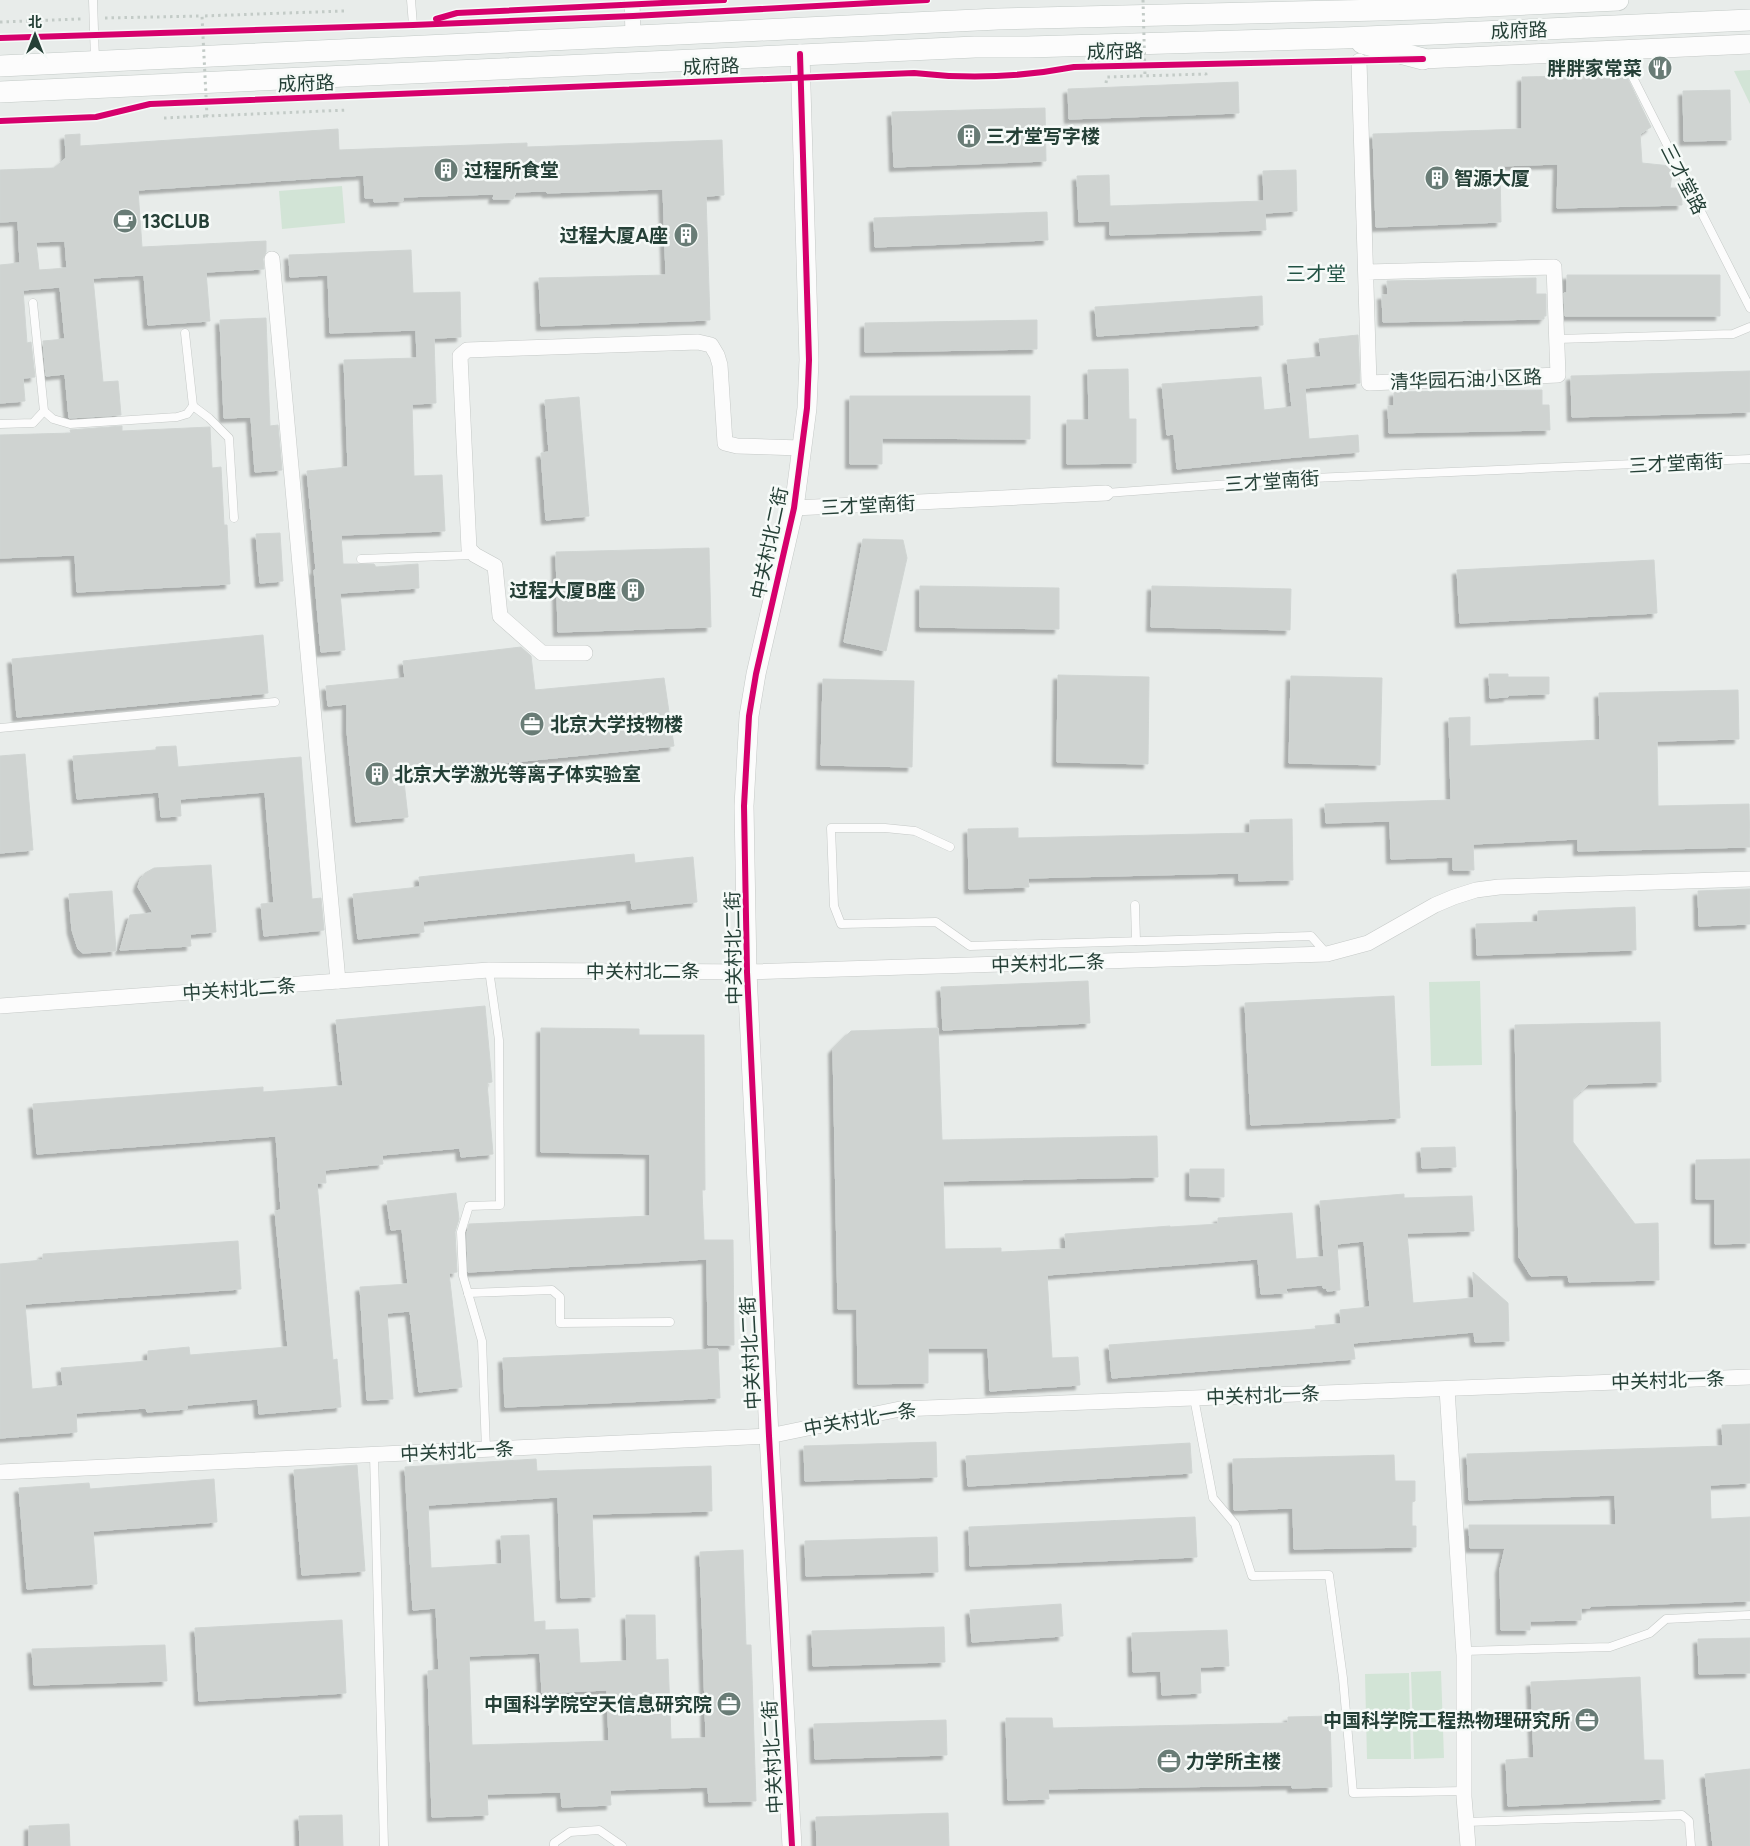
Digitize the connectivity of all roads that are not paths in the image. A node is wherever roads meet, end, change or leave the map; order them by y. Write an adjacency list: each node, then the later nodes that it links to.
1 (93, 0): 16 (lane)
2 (411, 0): 8 (lane)
3 (632, 0): 9 (street)
4 (1368, 0): 6 (main road)
5 (1618, 0): 6 (main road, 成府路)
6 (1394, 10): 9 (main road, 成府路)
7 (1750, 20): 10 (main road, 成府路)
8 (413, 25)
9 (633, 36): 16 (main road, 成府路)
10 (1343, 38): 13 (main road, 成府路); 14 (main road)
11 (1750, 44): 12 (street, 成府路)
12 (1619, 50): 14 (street, 成府路); 22 (lane, 三才堂路)
13 (800, 54): 18 (main road, 成府路); 29 (street, 中关村北二街)
14 (1423, 60)
15 (1359, 61): 20 (street, 清华园石油小区路)
16 (95, 62): 17 (main road, 成府路)
17 (0, 66)
18 (0, 92)
19 (272, 259): 46 (street)
20 (1367, 272): 25 (street, 清华园石油小区路); 25 (street, 清华园石油小区路)
21 (33, 302): 27 (lane)
22 (1750, 308)
23 (1750, 327): 25 (lane)
24 (185, 333): 26 (lane)
25 (1557, 339)
26 (193, 406): 27 (lane); 33 (lane)
27 (44, 411): 28 (lane)
28 (0, 424)
29 (801, 448): 32 (street, 中关村北二街); 34 (street)
30 (1750, 460): 31 (lane, 三才堂南街)
31 (1106, 493): 32 (street, 三才堂南街)
32 (794, 508): 45 (street, 中关村北二街)
33 (234, 518)
34 (475, 555): 35 (lane); 36 (street)
35 (360, 559)
36 (585, 653)
37 (275, 702): 38 (lane)
38 (0, 728)
39 (950, 847): 42 (lane)
40 (1750, 879): 43 (street, 中关村北二条)
41 (1135, 904): 42 (lane)
42 (1136, 941): 43 (lane)
43 (1327, 954): 45 (street, 中关村北二条)
44 (489, 970): 45 (street, 中关村北二条); 46 (street, 中关村北二条); 48 (lane)
45 (747, 972): 53 (street, 中关村北二街)
46 (338, 981): 47 (street, 中关村北二条)
47 (0, 1006)
48 (468, 1293): 49 (lane); 54 (lane)
49 (670, 1322)
50 (1750, 1377): 51 (street, 中关村北一条)
51 (1447, 1388): 52 (street, 中关村北一条); 58 (street)
52 (1194, 1398): 53 (street, 中关村北一条); 59 (lane)
53 (769, 1436): 54 (street, 中关村北一条); 64 (street, 中关村北二街)
54 (486, 1450): 55 (street, 中关村北一条)
55 (374, 1455): 56 (street, 中关村北一条); 61 (lane)
56 (0, 1472)
57 (1750, 1615): 58 (lane)
58 (1464, 1651): 59 (street)
59 (1464, 1792): 60 (street)
60 (1466, 1822): 65 (street); 66 (lane)
61 (384, 1846)
62 (554, 1846): 63 (lane)
63 (622, 1846)
64 (792, 1846)
65 (1468, 1846)
66 (1691, 1846)

